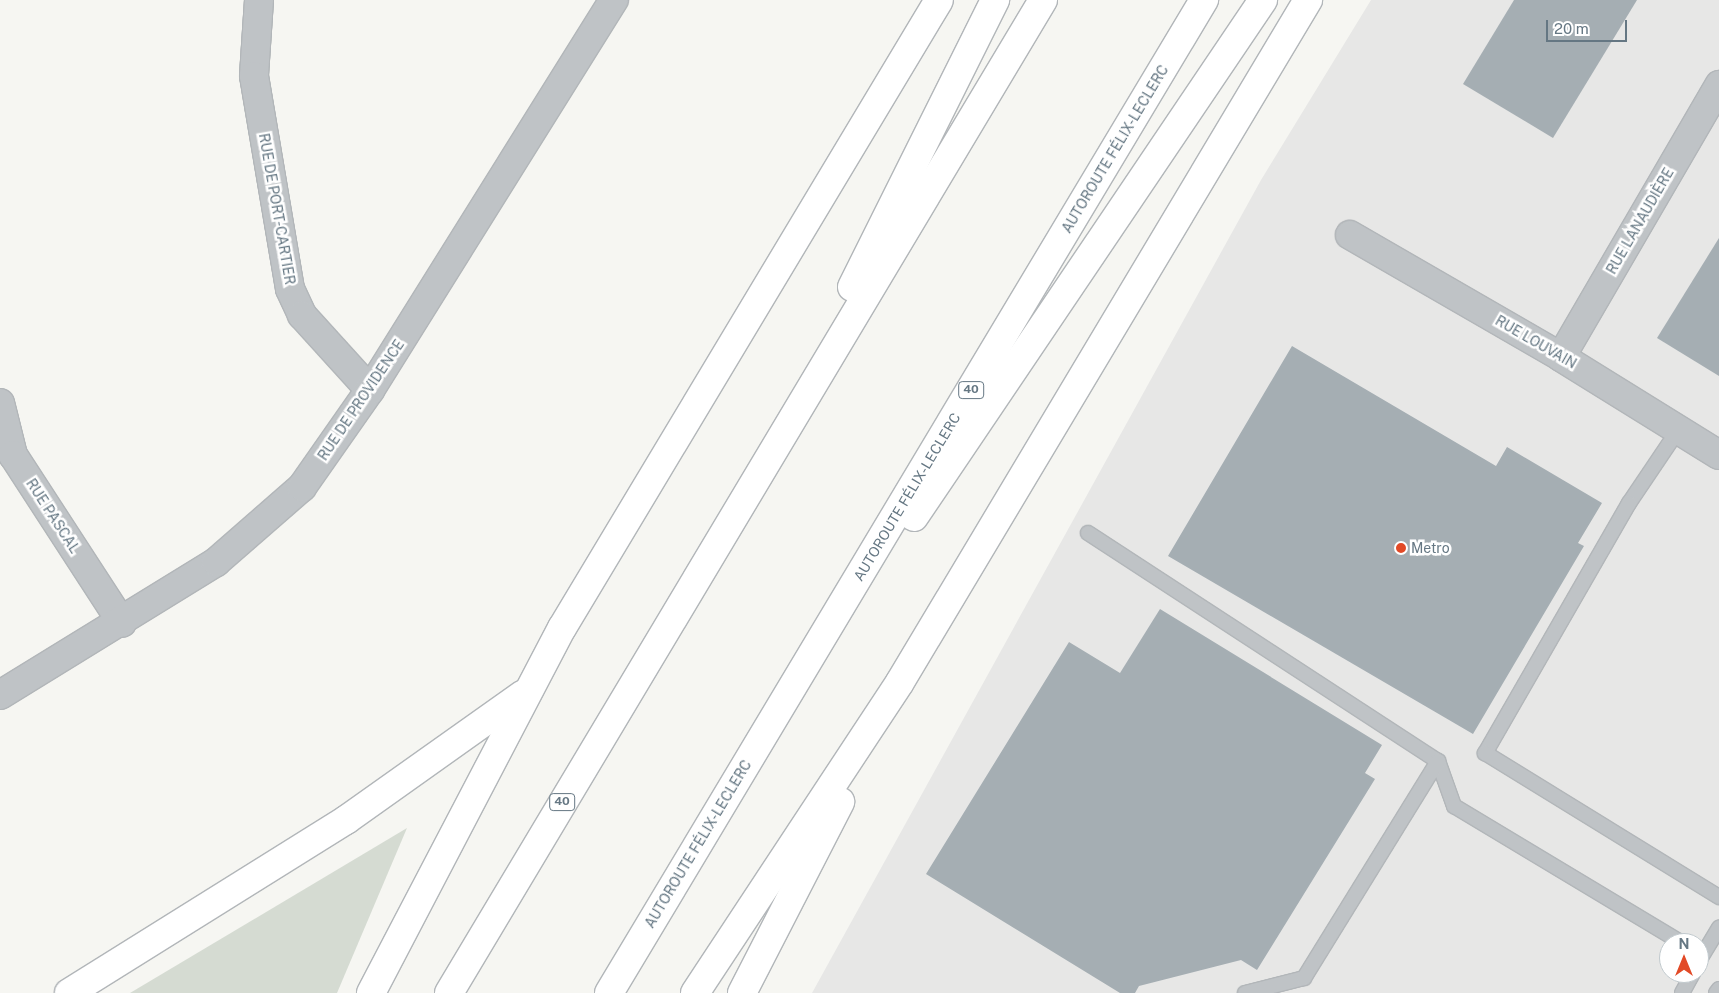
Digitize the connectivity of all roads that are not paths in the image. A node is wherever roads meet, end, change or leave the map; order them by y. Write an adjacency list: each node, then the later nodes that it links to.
1 (260, 0): 12 (street, RUE DE PORT-CARTIER)
2 (614, 0): 12 (street, RUE DE PROVIDENCE)
3 (939, 0): 20 (highway)
4 (995, 0): 16 (highway)
5 (1043, 0): 16 (highway, 40)
6 (1204, 0): 23 (highway, AUTOROUTE FÉLIX-LECLERC / 40)
7 (1264, 0): 23 (highway)
8 (1308, 0): 19 (highway)
9 (1719, 85): 11 (street, RUE LANAUDIÈRE)
10 (1350, 235): 11 (street, RUE LOUVAIN)
11 (1561, 357): 14 (street, RUE LOUVAIN)
12 (370, 390): 18 (street, RUE DE PROVIDENCE)
13 (0, 403): 18 (street, RUE PASCAL)
14 (1678, 429): 15 (street, RUE LOUVAIN); 24 (lane)
15 (1719, 455)
16 (766, 459): 31 (highway, 40)
17 (1088, 533): 22 (lane)
18 (122, 623): 21 (street, RUE DE PROVIDENCE)
19 (900, 682): 33 (highway); 34 (highway)
20 (526, 692): 29 (highway); 30 (highway)
21 (0, 695)
22 (1438, 761): 26 (lane); 35 (lane)
23 (736, 780): 32 (highway, AUTOROUTE FÉLIX-LECLERC / 40)
24 (1719, 897)
25 (1719, 928): 27 (lane)
26 (1665, 933)
27 (1709, 943)
28 (1719, 989): 36 (lane)
29 (69, 993)
30 (371, 993)
31 (449, 993)
32 (609, 993)
33 (695, 993)
34 (742, 993)
35 (1245, 993)
36 (1716, 993)

